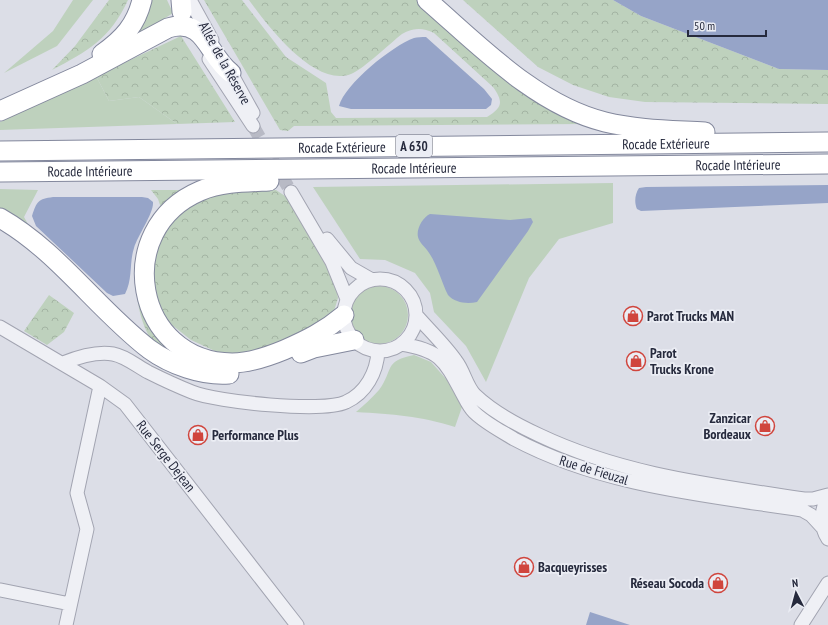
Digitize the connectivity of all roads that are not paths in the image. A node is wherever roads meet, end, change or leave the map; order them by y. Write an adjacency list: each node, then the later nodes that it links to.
1 (142, 0): 5 (highway)
2 (427, 0): 7 (highway)
3 (183, 8): 4 (street, Allée de la Réserve); 4 (highway); 4 (street, Allée de la Réserve); 5 (highway)
4 (231, 74)
5 (58, 84): 6 (highway)
6 (0, 111)
7 (828, 138)
8 (828, 142): 9 (highway, Rocade Extérieure / A 630)
9 (0, 151)
10 (828, 164): 11 (highway, Rocade Intérieure / A 630)
11 (331, 169): 12 (highway, Rocade Intérieure / A 630); 15 (highway)
12 (0, 172)
13 (0, 218): 18 (highway)
14 (372, 280): 15 (street); 15 (street); 16 (street)
15 (346, 307): 18 (street)
16 (416, 315): 19 (street); 23 (street, Rue de Fieuzal)
17 (0, 327): 21 (street, Rue Serge Dejean)
18 (354, 340): 20 (street)
19 (401, 344): 20 (street); 24 (street, Rue de Fieuzal)
20 (378, 351): 21 (street)
21 (62, 363): 22 (street, Rue Serge Dejean)
22 (100, 386): 27 (street); 29 (street, Rue Serge Dejean)
23 (828, 496): 24 (street, Rue de Fieuzal)
24 (825, 533)
25 (828, 583): 30 (street)
26 (1, 590): 27 (street)
27 (70, 604): 28 (street)
28 (66, 625)
29 (297, 625)
30 (801, 625)

